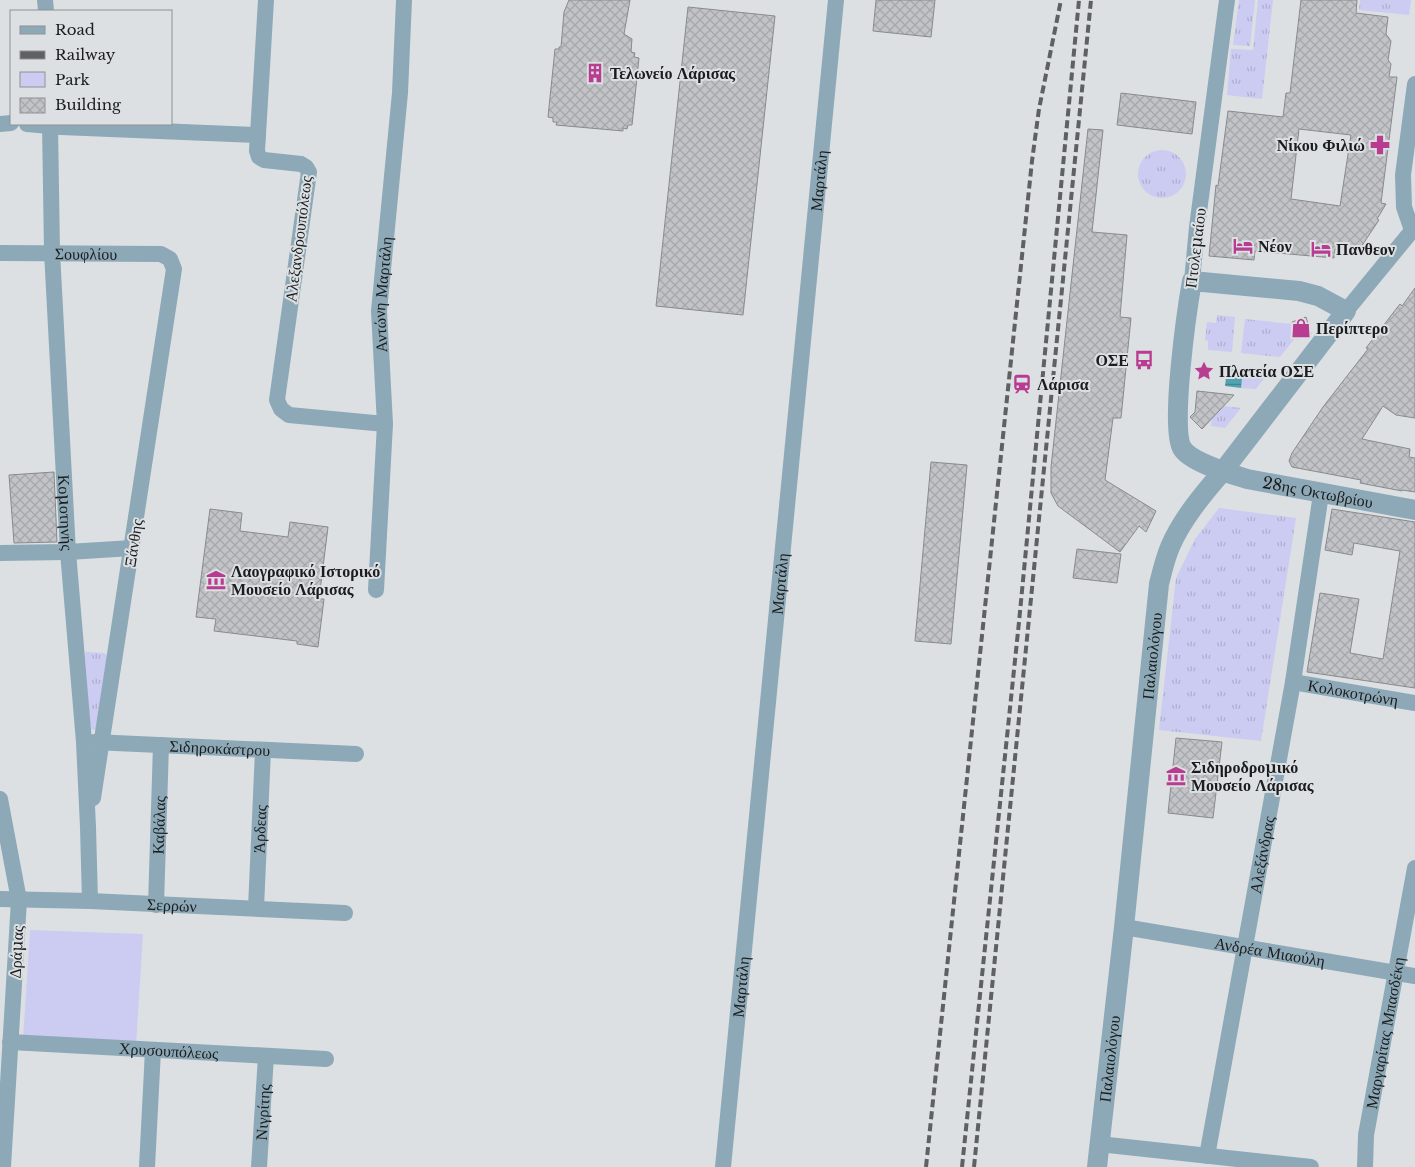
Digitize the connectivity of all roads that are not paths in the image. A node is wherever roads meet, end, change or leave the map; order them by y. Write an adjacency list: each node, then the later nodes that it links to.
1 (266, 0): 7 (street, Αλεξανδρουπόλεως)
2 (404, 0): 14 (street, Αντώνη Μαρτάλη)
3 (836, 0): 52 (street, Μαρτάλη)
4 (1227, 0): 12 (street, Πτολεμαίου)
5 (1415, 84): 8 (street)
6 (50, 125): 7 (street); 9 (street, Κομοτηνής)
7 (258, 135): 14 (street, Αλεξανδρουπόλεως)
8 (1414, 228): 13 (street, Παλαιολόγου)
9 (52, 252): 10 (street, Σουφλίου); 11 (street, Σουφλίου); 19 (street, Κομοτηνής)
10 (0, 253)
11 (170, 259): 18 (street, Ξάνθης)
12 (1192, 281): 13 (street); 15 (street, Πτολεμαίου)
13 (1346, 311): 15 (street, Παλαιολόγου)
14 (386, 424): 21 (street, Αντώνη Μαρτάλη)
15 (1223, 471): 16 (street, 28ης Οκτωβρίου); 38 (street, Παλαιολόγου)
16 (1321, 494): 17 (street, 28ης Οκτωβρίου); 22 (street, Αλεξάνδρας)
17 (1415, 510)
18 (132, 548): 19 (street); 25 (street, Ξάνθης)
19 (68, 552): 20 (street); 24 (street, Κομοτηνής)
20 (0, 553)
21 (376, 590)
22 (1293, 682): 23 (street, Κολοκοτρώνη); 39 (street, Αλεξάνδρας)
23 (1415, 703)
24 (84, 742): 25 (street, Σιδηροκάστρου); 30 (street, Κομοτηνής)
25 (103, 742): 26 (street, Σιδηροκάστρου); 30 (street, Ξάνθης)
26 (161, 745): 27 (street, Σιδηροκάστρου); 35 (street, Καβάλας)
27 (263, 750): 28 (street, Σιδηροκάστρου); 36 (street, Άρδεας)
28 (356, 754)
29 (0, 799): 33 (street, Δράμας)
30 (88, 827): 34 (street, Κομοτηνής)
31 (1415, 868): 40 (street, Μαργαρίτας Μπασδέκη)
32 (0, 899): 33 (street, Σερρών)
33 (19, 900): 34 (street, Σερρών); 42 (street, Δράμας)
34 (90, 901): 35 (street, Σερρών)
35 (156, 905): 36 (street, Σερρών)
36 (256, 908): 37 (street, Σερρών)
37 (344, 913)
38 (1124, 927): 39 (street, Ανδρέα Μιαούλη); 47 (street, Παλαιολόγου)
39 (1245, 947): 40 (street, Ανδρέα Μιαούλη); 48 (street, Αλεξάνδρας)
40 (1397, 972): 41 (street, Ανδρέα Μιαούλη); 55 (street, Μαργαρίτας Μπασδέκη)
41 (1415, 976)
42 (10, 1042): 43 (street, Χρυσουπόλεως); 46 (street, Δράμας)
43 (153, 1050): 44 (street, Χρυσουπόλεως); 50 (street)
44 (266, 1056): 45 (street, Χρυσουπόλεως); 51 (street, Νιγρίτης)
45 (326, 1059)
46 (4, 1080): 49 (street, Δράμας)
47 (1098, 1144): 48 (street); 53 (street, Παλαιολόγου)
48 (1207, 1156): 54 (street)
49 (3, 1167)
50 (147, 1167)
51 (260, 1167)
52 (723, 1167)
53 (1097, 1167)
54 (1310, 1167)
55 (1365, 1167)

